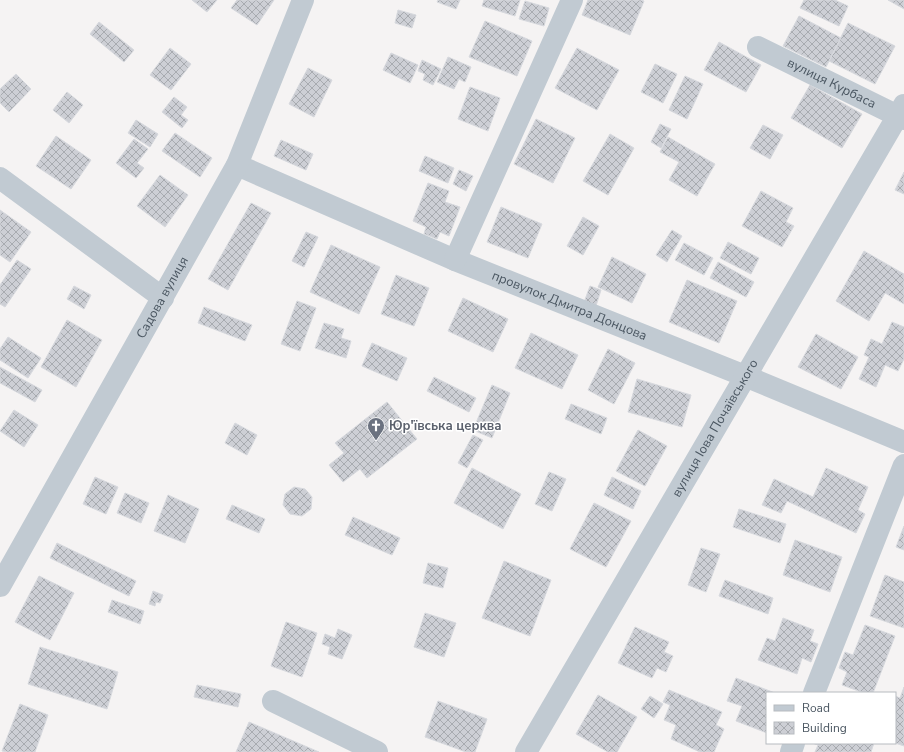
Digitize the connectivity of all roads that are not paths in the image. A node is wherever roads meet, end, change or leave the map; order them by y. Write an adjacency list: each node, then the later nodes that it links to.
1 (303, 0): 5 (street, Садова вулиця)
2 (572, 0): 7 (street)
3 (758, 47): 4 (street, вулиця Курбаса)
4 (902, 114): 9 (street, вулиця Іова Почаївського)
5 (237, 165): 7 (street, провулок Дмитра Донцова); 8 (street, Садова вулиця)
6 (0, 178): 8 (street)
7 (455, 260): 9 (street, провулок Дмитра Донцова)
8 (163, 298): 12 (street, Садова вулиця)
9 (745, 376): 10 (street, провулок Дмитра Донцова); 16 (street, вулиця Іова Почаївського)
10 (904, 442)
11 (904, 465): 13 (street)
12 (0, 586)
13 (814, 692)
14 (274, 701): 15 (street)
15 (377, 752)
16 (526, 752)

